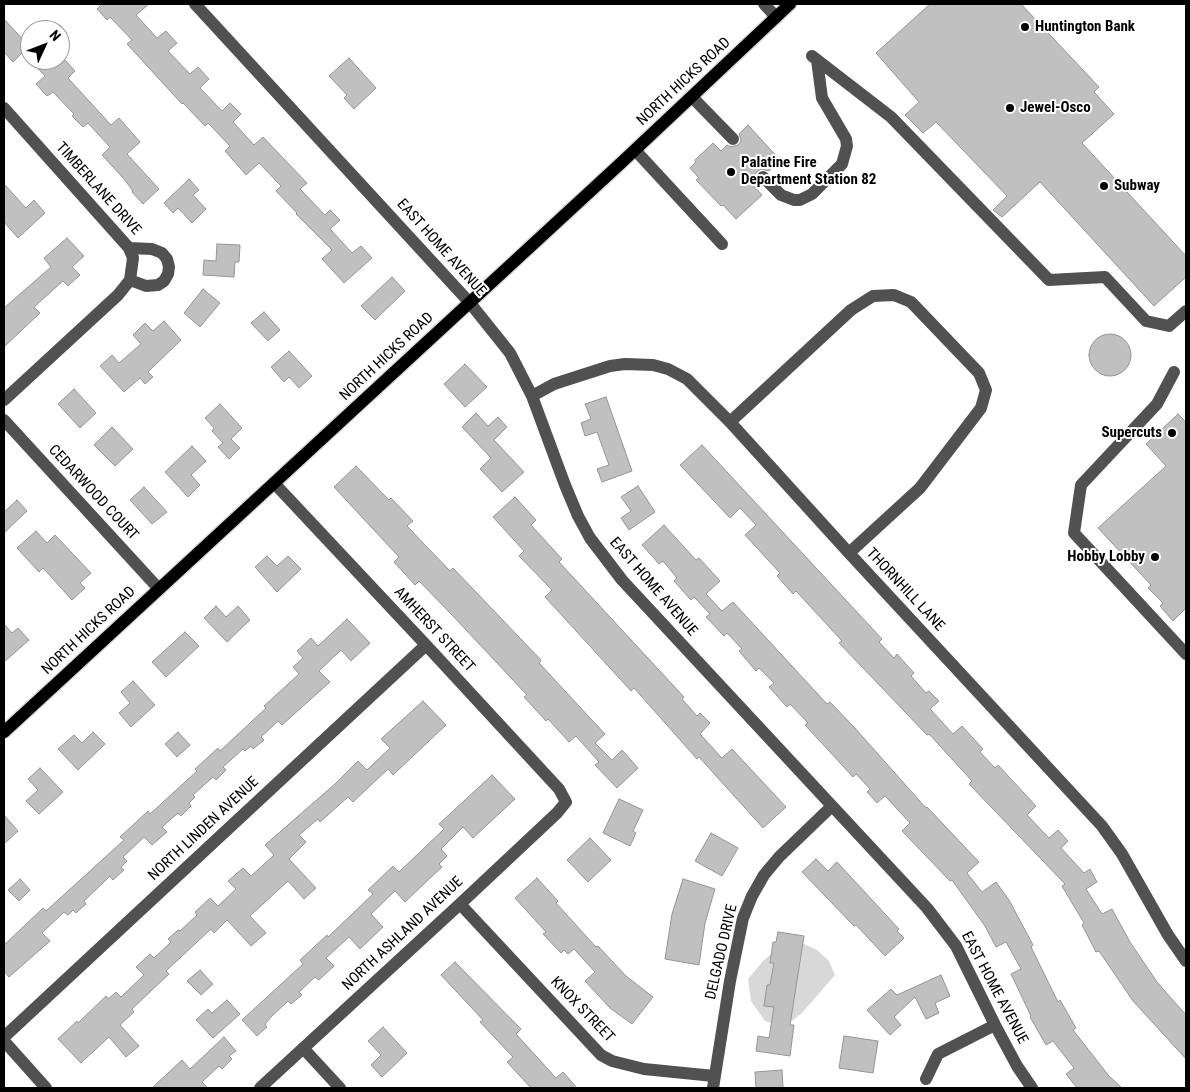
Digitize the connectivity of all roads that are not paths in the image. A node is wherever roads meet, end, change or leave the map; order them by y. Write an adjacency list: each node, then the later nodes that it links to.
1 (195, 4): 13 (street, EAST HOME AVENUE)
2 (764, 4): 4 (street)
3 (790, 4): 4 (main road, NORTH HICKS ROAD)
4 (776, 17): 5 (main road, NORTH HICKS ROAD)
5 (692, 97): 7 (street); 8 (main road, NORTH HICKS ROAD)
6 (4, 108): 11 (street, TIMBERLANE DRIVE)
7 (732, 140)
8 (635, 150): 10 (street); 13 (main road, NORTH HICKS ROAD)
9 (763, 177): 14 (street)
10 (722, 244)
11 (129, 248): 12 (street, TIMBERLANE DRIVE); 12 (street)
12 (130, 280): 17 (street)
13 (470, 303): 16 (street, EAST HOME AVENUE); 20 (main road, NORTH HICKS ROAD)
14 (1186, 311)
15 (1174, 372): 24 (street)
16 (532, 396): 19 (street, THORNHILL LANE); 27 (street, EAST HOME AVENUE)
17 (4, 400)
18 (4, 420): 22 (street, CEDARWOOD COURT)
19 (730, 422): 21 (street, THORNHILL LANE); 21 (street)
20 (274, 483): 22 (main road, NORTH HICKS ROAD); 23 (street, AMHERST STREET)
21 (848, 553): 29 (street, THORNHILL LANE)
22 (159, 589): 25 (main road, NORTH HICKS ROAD)
23 (426, 644): 26 (street, AMHERST STREET); 31 (street, NORTH LINDEN AVENUE)
24 (1186, 654)
25 (4, 731)
26 (566, 802): 28 (street, NORTH ASHLAND AVENUE)
27 (832, 806): 30 (street, EAST HOME AVENUE); 35 (street, DELGADO DRIVE)
28 (460, 904): 33 (street, NORTH ASHLAND AVENUE); 35 (street, KNOX STREET)
29 (1186, 961)
30 (995, 1025): 34 (street); 39 (street, EAST HOME AVENUE)
31 (4, 1037)
32 (4, 1041): 36 (street)
33 (303, 1048): 37 (street, NORTH ASHLAND AVENUE); 38 (street)
34 (926, 1079)
35 (713, 1082)
36 (46, 1088)
37 (260, 1088)
38 (340, 1088)
39 (1032, 1088)

